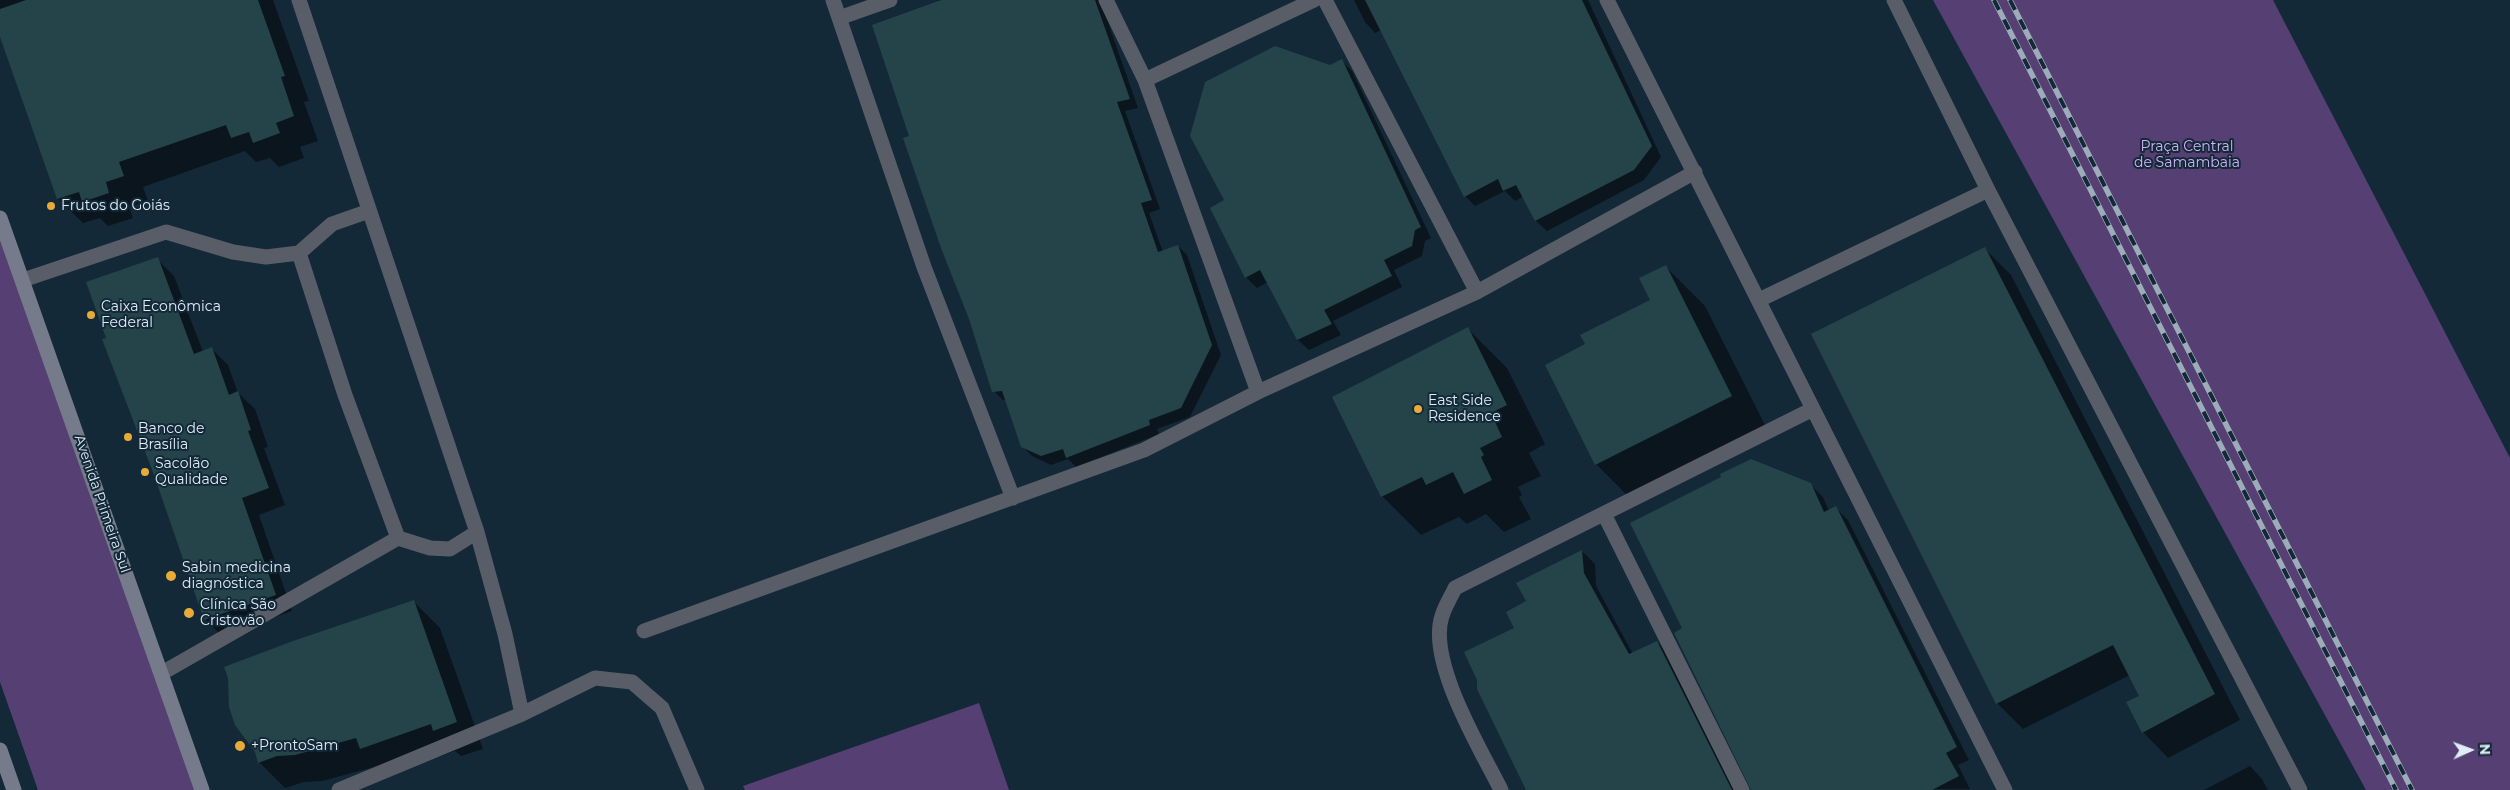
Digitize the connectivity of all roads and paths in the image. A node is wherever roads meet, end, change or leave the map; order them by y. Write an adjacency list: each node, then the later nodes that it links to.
1 (299, 0): 13 (street)
2 (833, 0): 9 (street)
3 (890, 0): 9 (street)
4 (1106, 0): 10 (street)
5 (1314, 0): 10 (street)
6 (1325, 0): 17 (street)
7 (1608, 0): 11 (street)
8 (1894, 0): 12 (street)
9 (839, 18): 21 (street)
10 (1145, 80): 19 (street)
11 (1696, 172): 17 (street); 18 (street)
12 (1988, 190): 18 (street); 36 (street)
13 (369, 211): 15 (street); 23 (street)
14 (0, 218): 16 (main road, Avenida Primeira Sul)
15 (299, 253): 16 (street); 24 (street)
16 (23, 280): 26 (main road, Avenida Primeira Sul)
17 (1477, 292): 19 (street)
18 (1760, 300): 20 (street)
19 (1258, 392): 21 (street)
20 (1813, 409): 22 (street); 35 (street)
21 (1013, 498): 25 (street)
22 (1604, 514): 33 (street); 34 (street)
23 (477, 532): 24 (street); 27 (street)
24 (398, 538): 26 (street)
25 (644, 631)
26 (162, 673): 30 (main road, Avenida Primeira Sul)
27 (522, 714): 31 (street); 32 (street)
28 (0, 750): 29 (main road)
29 (14, 790)
30 (202, 790)
31 (338, 790)
32 (697, 790)
33 (1501, 790)
34 (1742, 790)
35 (2005, 790)
36 (2300, 790)

